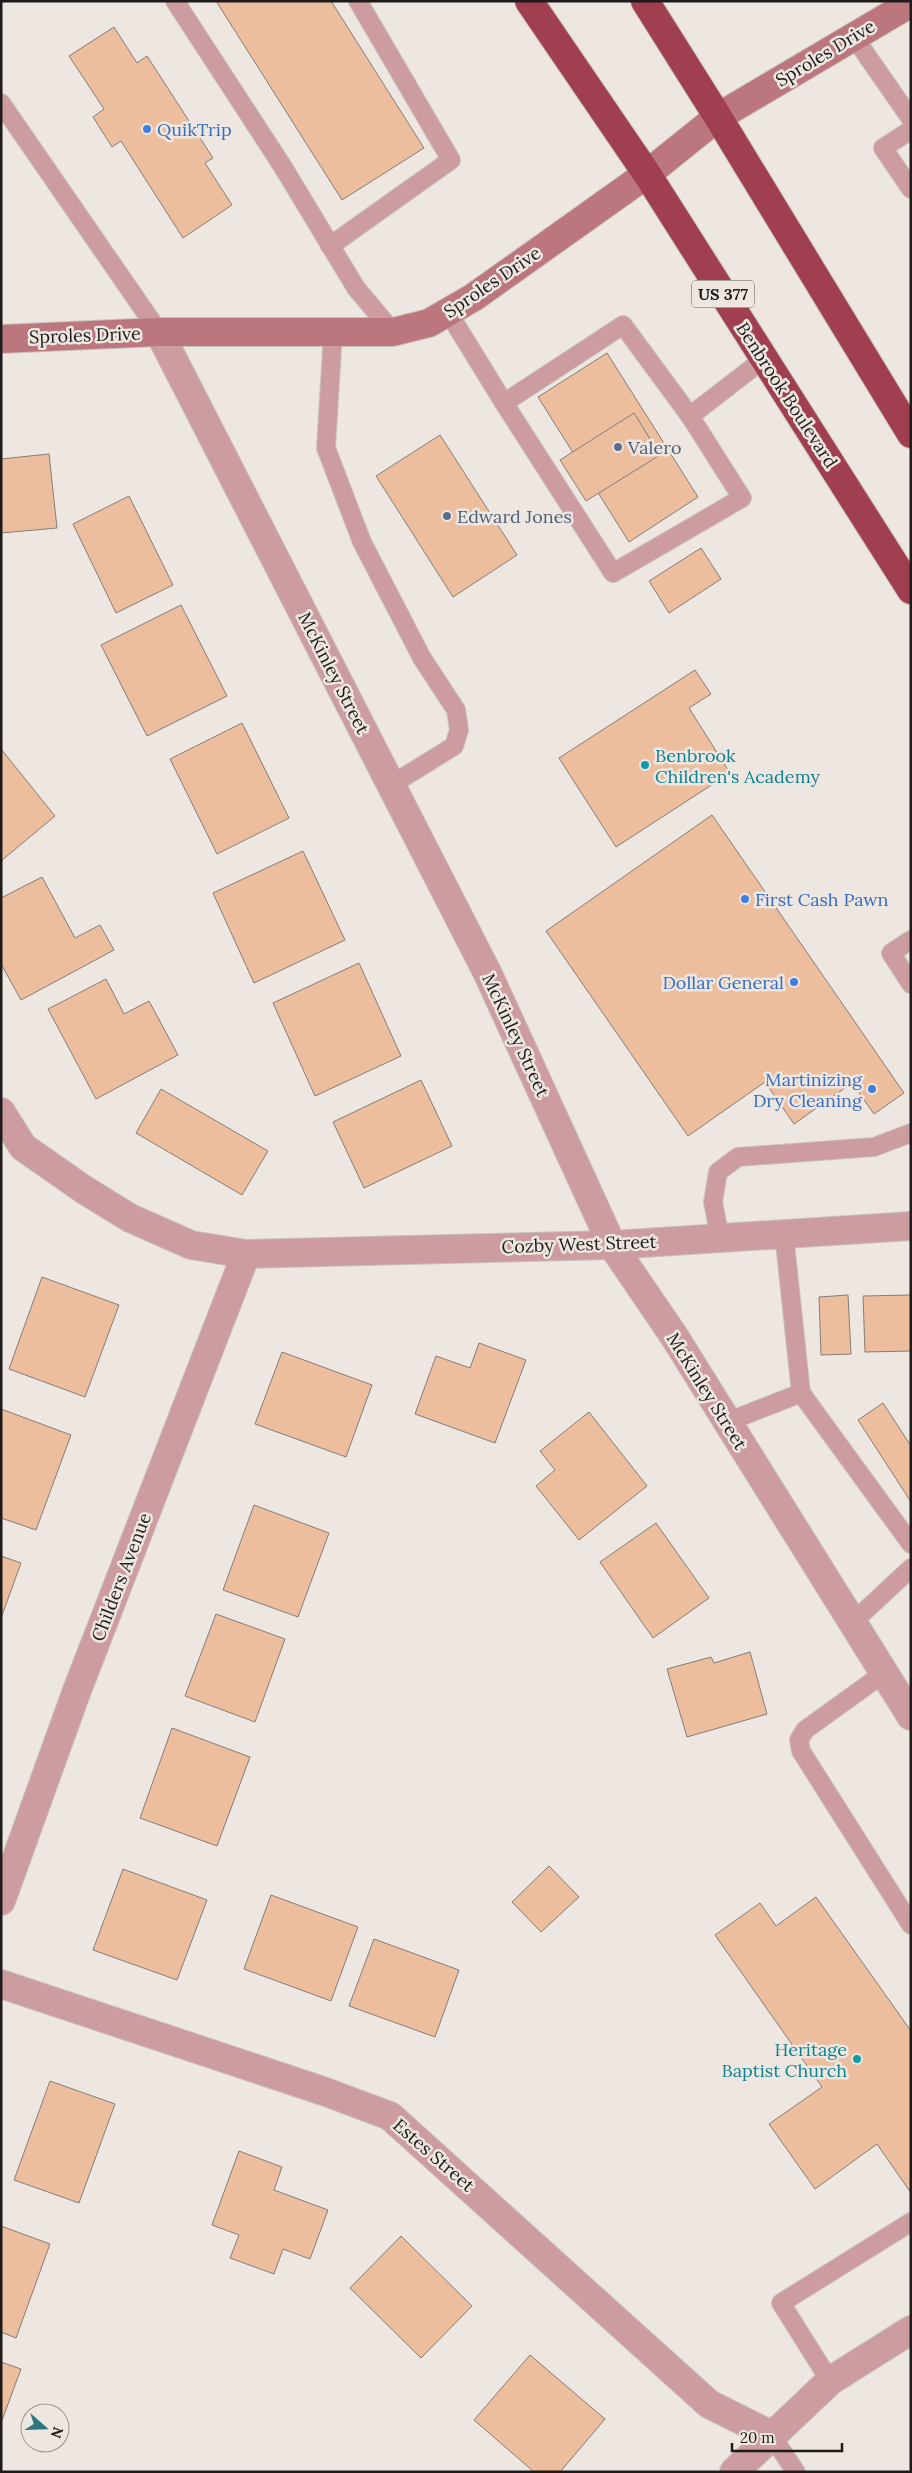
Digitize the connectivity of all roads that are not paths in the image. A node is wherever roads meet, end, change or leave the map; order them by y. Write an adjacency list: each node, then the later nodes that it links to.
1 (175, 1): 13 (lane)
2 (358, 1): 13 (lane)
3 (529, 1): 11 (highway, Benbrook Boulevard / US 377)
4 (645, 1): 8 (highway)
5 (911, 3): 6 (street, Sproles Drive)
6 (854, 36): 8 (street, Sproles Drive); 9 (lane)
7 (1, 103): 15 (lane)
8 (718, 117): 11 (street, Sproles Drive); 22 (highway)
9 (911, 119)
10 (911, 130): 12 (lane)
11 (647, 174): 14 (street, Sproles Drive); 19 (highway, Benbrook Boulevard / US 377)
12 (911, 189)
13 (330, 246): 17 (lane)
14 (448, 312): 17 (street, Sproles Drive); 20 (lane)
15 (159, 332): 16 (street, Sproles Drive); 18 (street, Sproles Drive); 24 (street, McKinley Street)
16 (333, 332): 17 (street, Sproles Drive); 24 (lane)
17 (393, 332)
18 (1, 339)
19 (764, 359): 21 (lane); 23 (highway, Benbrook Boulevard / US 377)
20 (504, 403): 21 (lane); 21 (lane)
21 (690, 416)
22 (911, 434)
23 (911, 590)
24 (391, 785): 32 (street, McKinley Street)
25 (911, 940): 26 (lane)
26 (911, 984)
27 (1, 1112): 33 (street, Cozby West Street)
28 (911, 1132): 31 (lane)
29 (911, 1226): 30 (street, Cozby West Street)
30 (784, 1234): 31 (street, Cozby West Street); 34 (lane)
31 (720, 1238): 32 (street, Cozby West Street)
32 (612, 1244): 33 (street, Cozby West Street); 35 (street, McKinley Street)
33 (246, 1254): 41 (street, Childers Avenue)
34 (801, 1393): 35 (lane); 36 (lane)
35 (727, 1422): 38 (street, McKinley Street)
36 (911, 1544)
37 (911, 1568): 38 (lane)
38 (853, 1622): 39 (street, McKinley Street)
39 (884, 1673): 40 (street, McKinley Street); 42 (lane)
40 (911, 1716)
41 (1, 1901)
42 (911, 1925)
43 (1, 1984): 47 (street, Estes Street)
44 (911, 2222): 46 (lane)
45 (911, 2330): 46 (street)
46 (830, 2381): 47 (street)
47 (772, 2435): 48 (street); 49 (lane)
48 (734, 2472)
49 (796, 2472)

